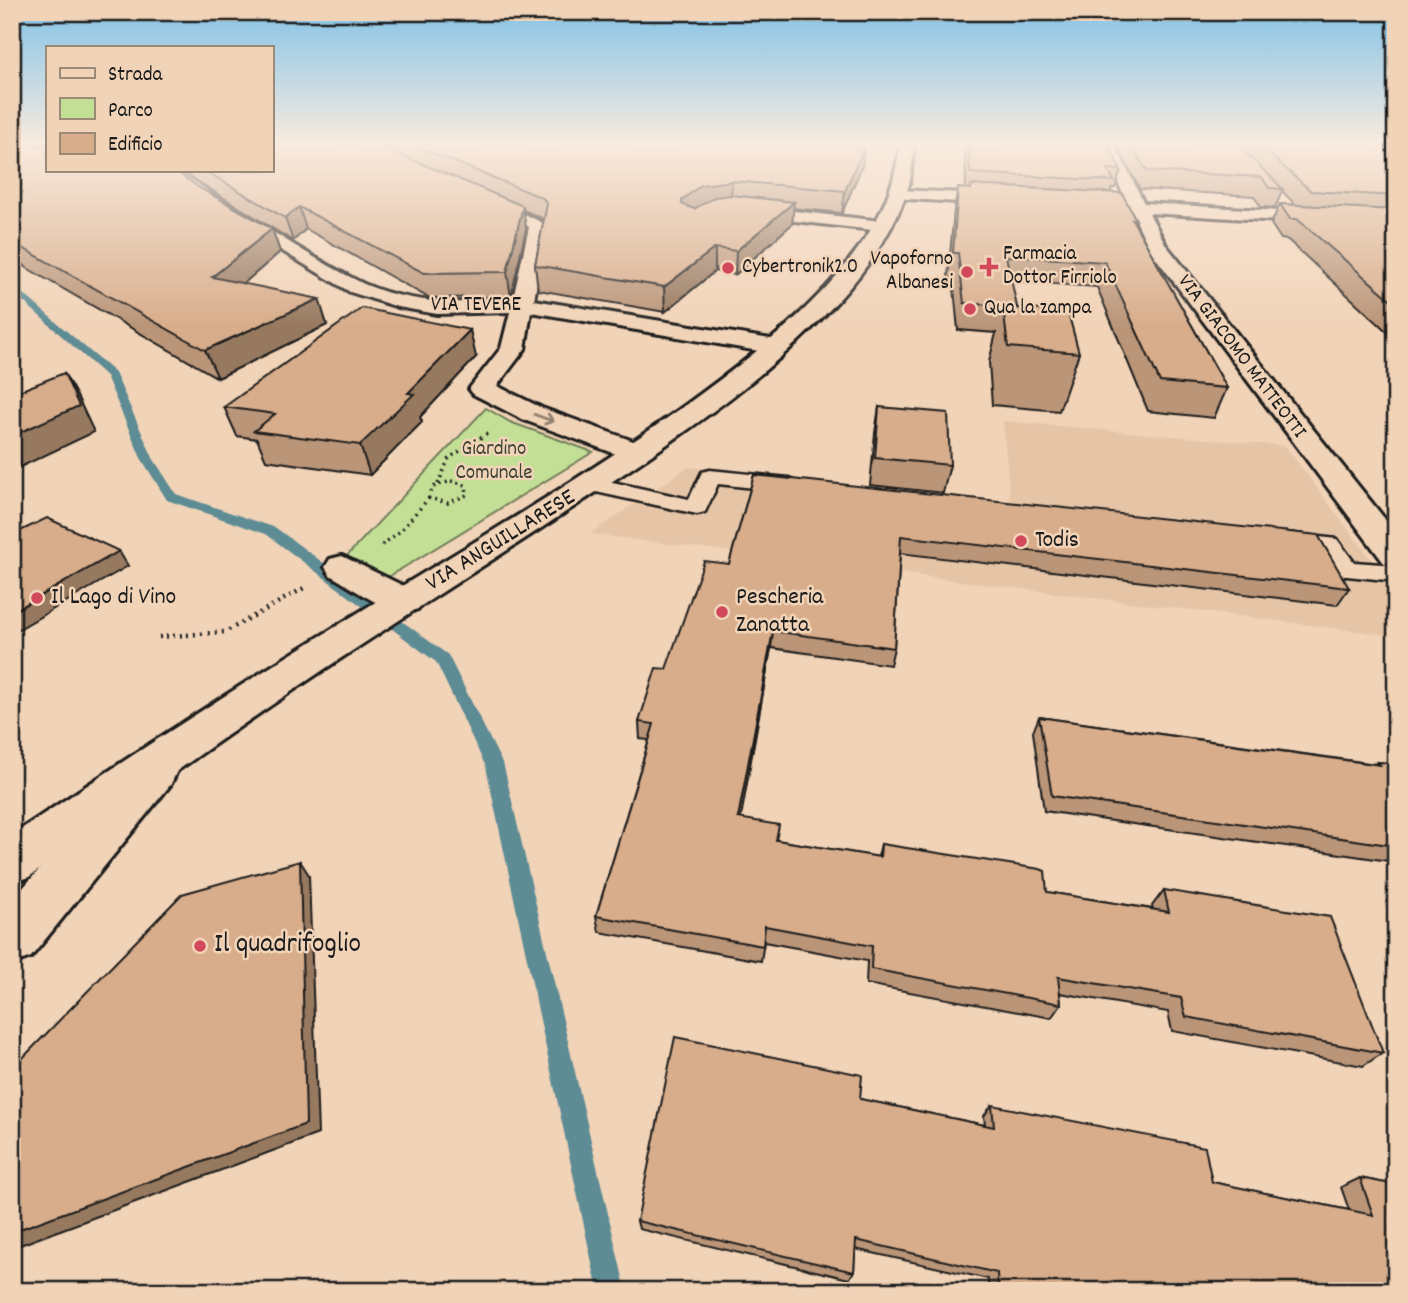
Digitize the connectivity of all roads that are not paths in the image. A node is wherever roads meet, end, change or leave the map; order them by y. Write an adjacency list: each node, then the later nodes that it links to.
1 (220, 206): 11 (street, VIA TEVERE)
2 (496, 206): 11 (street)
3 (892, 206): 10 (street, VIA ANGUILLARESE)
4 (1116, 206): 6 (street)
5 (1285, 206): 8 (street)
6 (1140, 207): 8 (street); 17 (street, VIA GIACOMO MATTEOTTI)
7 (720, 209): 10 (street)
8 (1296, 217): 9 (street)
9 (1396, 223)
10 (881, 226): 12 (street, VIA ANGUILLARESE)
11 (520, 304): 12 (street, VIA TEVERE); 13 (street, one-way to 13)
12 (777, 347): 13 (street, VIA ANGUILLARESE)
13 (637, 452): 14 (street, VIA ANGUILLARESE)
14 (590, 484): 15 (lane); 20 (street, VIA ANGUILLARESE)
15 (807, 487)
16 (1265, 537): 19 (lane)
17 (1396, 556)
18 (342, 567): 20 (street)
19 (1396, 573)
20 (405, 601): 21 (street, VIA ANGUILLARESE)
21 (172, 751): 22 (street, VIA ANGUILLARESE); 23 (street)
22 (12, 862)
23 (12, 939)

